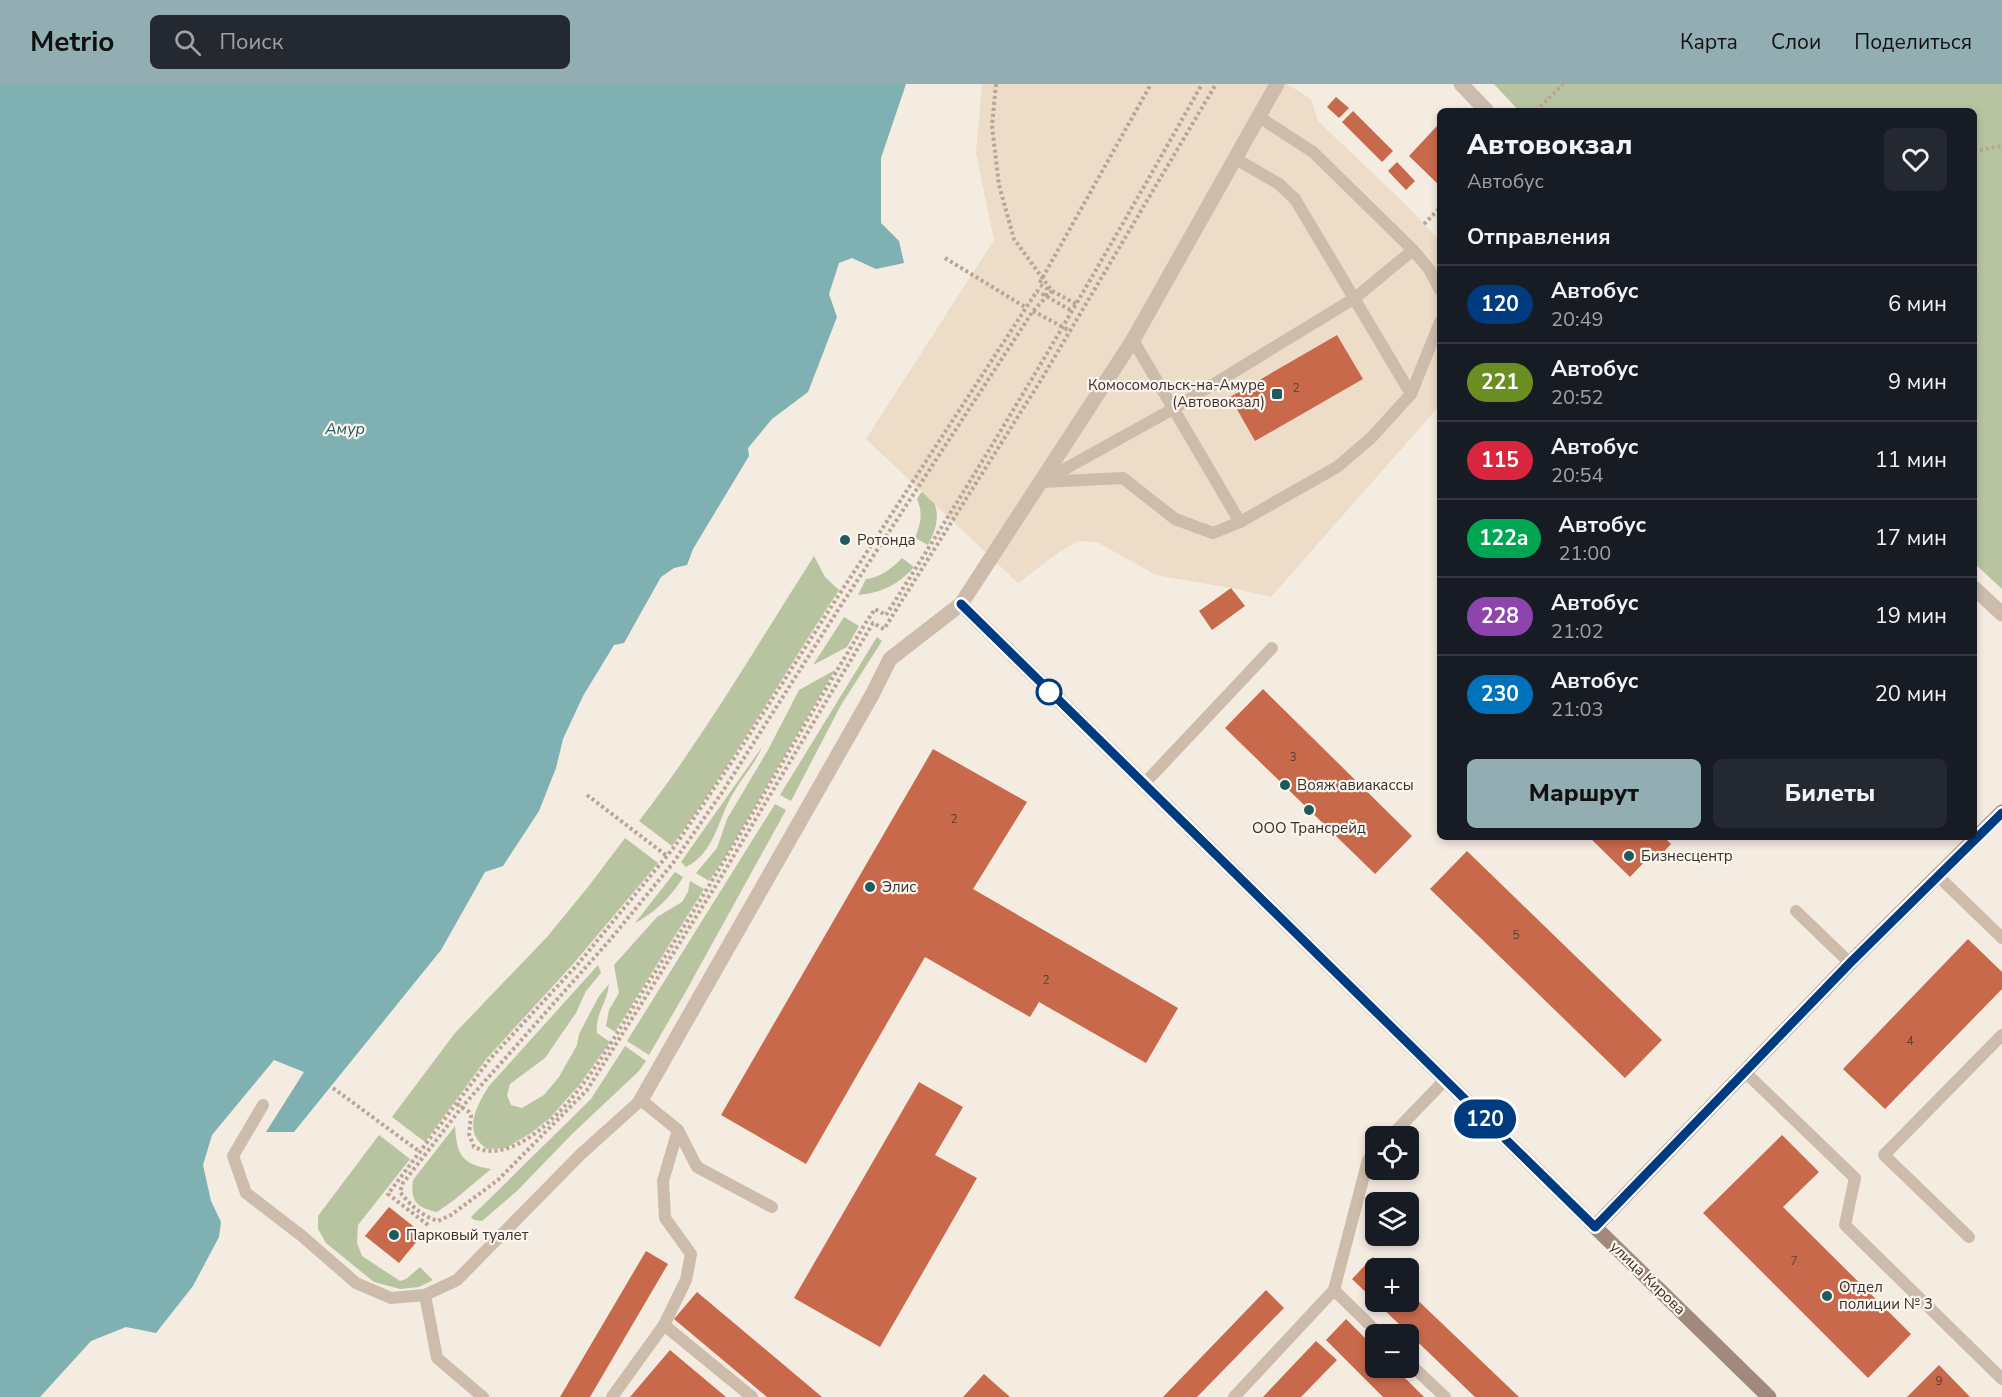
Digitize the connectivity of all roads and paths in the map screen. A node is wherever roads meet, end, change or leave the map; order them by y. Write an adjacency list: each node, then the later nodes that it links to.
1 (996, 84): 18 (path)
2 (1151, 84): 18 (path)
3 (1202, 84): 23 (path)
4 (1216, 84): 25 (path)
5 (1278, 84): 10 (street)
6 (1461, 84): 8 (street)
7 (1563, 84): 9 (path)
8 (1484, 108)
9 (1539, 108)
10 (1259, 117): 13 (street); 16 (lane)
11 (2002, 146): 12 (path)
12 (1977, 150)
13 (1236, 159): 22 (lane); 31 (street)
14 (1437, 211): 15 (path)
15 (1424, 224)
16 (1413, 250): 19 (lane); 22 (lane)
17 (945, 258): 24 (path)
18 (1042, 277): 20 (path); 21 (path)
19 (1437, 284)
20 (1052, 291): 21 (path); 23 (path)
21 (1046, 297): 24 (path); 26 (path); 27 (path)
22 (1355, 298): 32 (lane); 33 (lane)
23 (1076, 304): 25 (path); 27 (path)
24 (1025, 307): 45 (path)
25 (1083, 308): 30 (path)
26 (1033, 311): 28 (path); 57 (path)
27 (1072, 311): 28 (path)
28 (1063, 327): 30 (path); 57 (path)
29 (1437, 329): 32 (lane)
30 (1070, 331): 57 (path)
31 (1133, 340): 33 (lane); 34 (street)
32 (1411, 394): 35 (lane)
33 (1173, 409): 34 (lane); 35 (lane)
34 (1041, 482): 35 (lane); 37 (street)
35 (1240, 522)
36 (1977, 591): 38 (street)
37 (961, 604): 40 (street, улица Кирова); 54 (street)
38 (2002, 614)
39 (1272, 648): 40 (lane)
40 (1143, 785): 52 (street, улица Кирова)
41 (587, 795): 45 (path)
42 (2002, 813): 43 (main road)
43 (1977, 838)
44 (1975, 840): 46 (main road)
45 (667, 856): 55 (path)
46 (1938, 876): 48 (lane); 49 (main road)
47 (1796, 911): 49 (lane)
48 (2002, 938)
49 (1850, 963): 51 (main road)
50 (2002, 1035): 65 (lane)
51 (1745, 1072): 64 (main road); 71 (lane)
52 (1445, 1080): 58 (lane); 64 (street, улица Кирова)
53 (333, 1088): 60 (path)
54 (641, 1100): 59 (lane); 67 (lane)
55 (457, 1104): 57 (path); 60 (path)
56 (263, 1105): 67 (lane)
57 (462, 1107)
58 (1401, 1126)
59 (678, 1130): 62 (lane); 69 (lane)
60 (420, 1152): 63 (path)
61 (1365, 1171): 66 (lane)
62 (772, 1207)
63 (428, 1225)
64 (1595, 1227): 77 (main road, улица Кирова)
65 (1969, 1237)
66 (1334, 1290): 68 (lane); 75 (lane)
67 (425, 1295): 72 (lane)
68 (1369, 1324)
69 (663, 1325): 73 (lane); 74 (lane)
70 (1419, 1372): 76 (lane)
71 (2002, 1379)
72 (483, 1397)
73 (612, 1397)
74 (752, 1397)
75 (1234, 1397)
76 (1445, 1397)
77 (1769, 1397)

